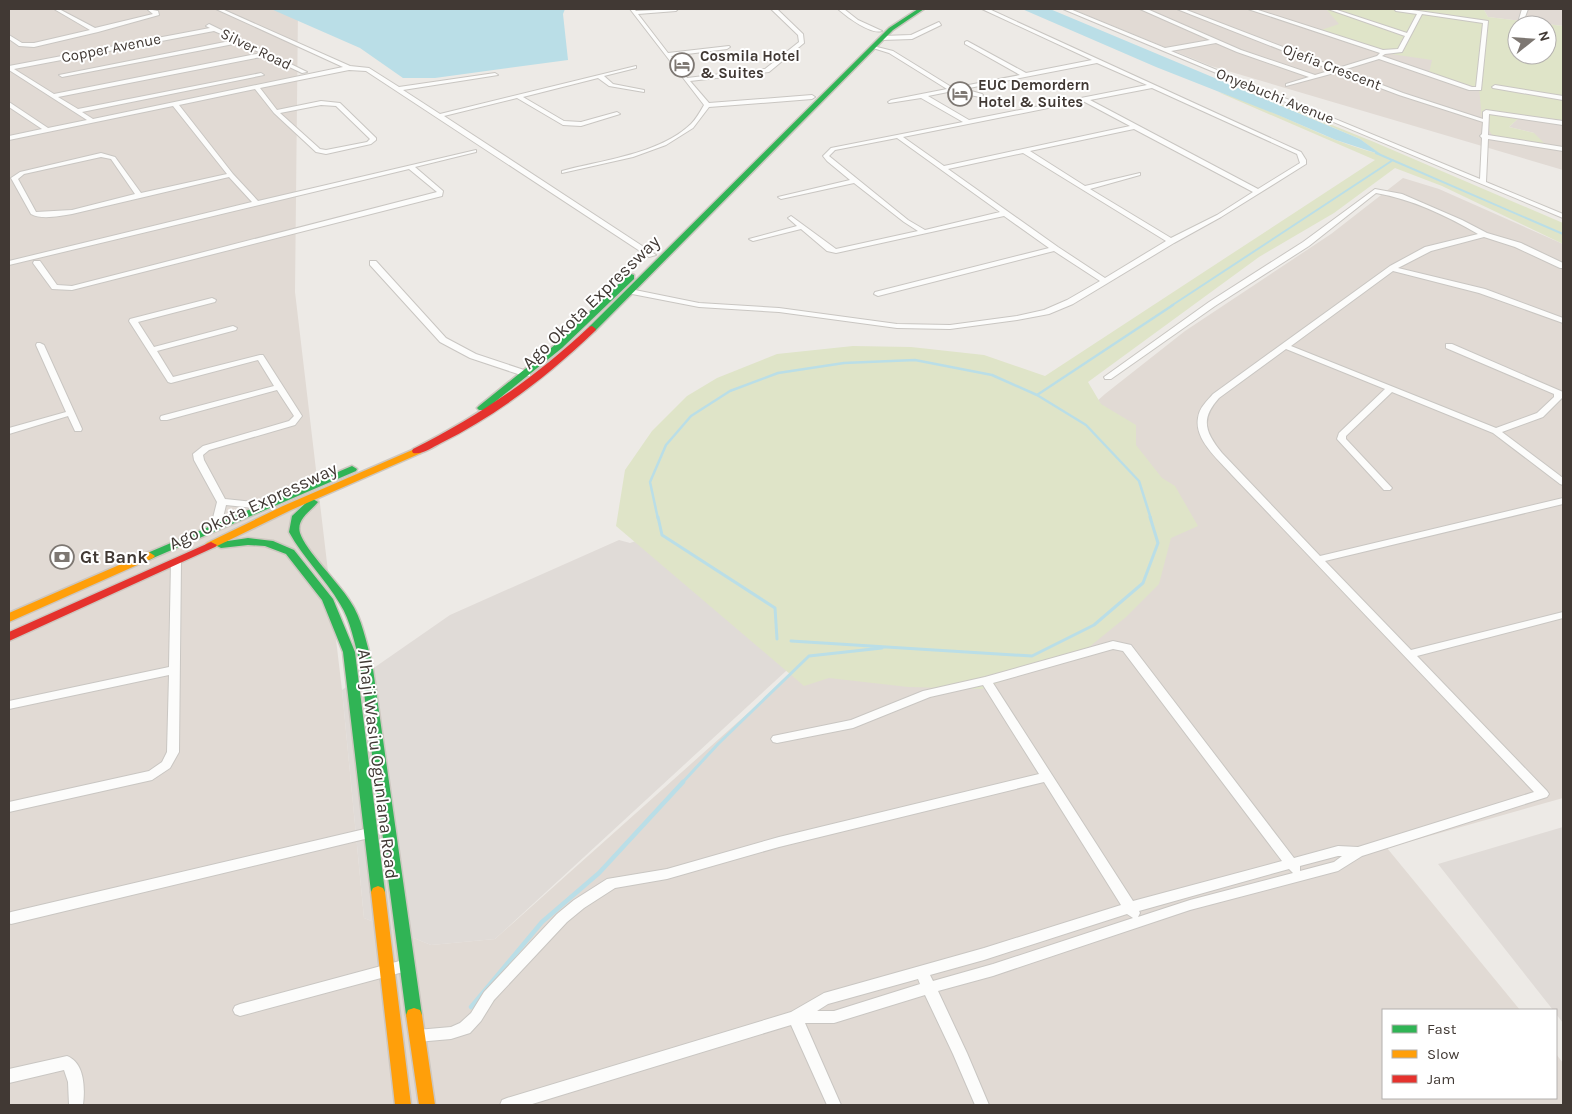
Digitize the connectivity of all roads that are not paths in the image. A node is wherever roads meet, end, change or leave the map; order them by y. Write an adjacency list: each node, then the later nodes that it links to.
1 (56, 9): 22 (street)
2 (149, 9): 22 (street)
3 (218, 9): 37 (street)
4 (676, 9): 17 (street)
5 (774, 9): 46 (street)
6 (841, 9): 19 (street)
7 (846, 9): 19 (street)
8 (911, 9): 25 (main road, Ago Okota Expressway)
9 (920, 9): 25 (main road, Ago Okota Expressway)
10 (985, 9): 34 (street)
11 (1066, 9): 30 (street, Onyebuchi Avenue)
12 (1143, 9): 27 (street)
13 (1180, 9): 38 (street, Ojefia Crescent)
14 (1251, 9): 32 (street)
15 (1330, 9): 23 (street)
16 (1396, 9): 18 (street)
17 (633, 11): 33 (street)
18 (1420, 12): 23 (street); 32 (street)
19 (860, 22): 25 (street)
20 (939, 24): 25 (street)
21 (211, 27): 26 (street, Silver Road); 36 (street, Copper Avenue)
22 (96, 31): 24 (street)
23 (1408, 35): 32 (street)
24 (9, 37)
25 (879, 39): 51 (street); 58 (main road, Ago Okota Expressway); 111 (main road, Ago Okota Expressway)
26 (240, 41): 31 (street, Silver Road); 40 (street)
27 (1216, 41): 30 (street); 45 (street)
28 (967, 43): 43 (street)
29 (728, 47): 33 (street)
30 (1163, 50): 87 (street, Onyebuchi Avenue)
31 (266, 54): 39 (street, Silver Road); 56 (street)
32 (1381, 55): 38 (street)
33 (668, 56): 46 (street)
34 (1098, 61): 43 (street); 48 (street)
35 (634, 67): 44 (street)
36 (9, 68): 56 (street)
37 (349, 68): 50 (street); 52 (street)
38 (1341, 69): 45 (street); 69 (street, Ojefia Crescent)
39 (304, 72)
40 (62, 75)
41 (261, 75): 65 (street)
42 (495, 75): 52 (street)
43 (1025, 75): 51 (street)
44 (600, 76): 53 (street); 57 (street)
45 (1313, 76): 47 (street)
46 (686, 80): 64 (street)
47 (1288, 84)
48 (1153, 86): 60 (street); 89 (street)
49 (1495, 87): 59 (street)
50 (257, 88): 63 (street); 66 (street)
51 (955, 88): 54 (street); 55 (street)
52 (398, 90): 68 (street)
53 (642, 91)
54 (922, 95): 61 (street); 71 (street)
55 (980, 95)
56 (54, 96): 65 (street)
57 (518, 96): 67 (street); 68 (street)
58 (812, 98): 64 (street); 103 (main road, Ago Okota Expressway)
59 (1563, 98)
60 (1085, 100): 71 (street); 73 (street)
61 (891, 102)
62 (9, 104): 74 (street)
63 (175, 104): 70 (street); 85 (street)
64 (707, 106): 83 (street)
65 (78, 111): 70 (street)
66 (276, 112): 66 (street)
67 (617, 114)
68 (438, 116): 103 (street)
69 (1481, 120): 72 (street); 76 (street)
70 (92, 122): 74 (street)
71 (968, 122): 75 (street)
72 (1563, 123)
73 (1134, 127): 80 (street); 89 (street)
74 (48, 131): 77 (street)
75 (898, 136): 82 (street); 86 (street)
76 (1484, 136): 78 (street); 87 (street)
77 (9, 138)
78 (1563, 149)
79 (474, 151): 81 (street)
80 (1025, 151): 82 (street); 88 (street)
81 (411, 166): 92 (street); 106 (street)
82 (944, 168): 93 (street)
83 (564, 172)
84 (1138, 174): 88 (street)
85 (231, 175): 90 (street); 92 (street)
86 (855, 180): 91 (street); 97 (street)
87 (1483, 182): 94 (street, Onyebuchi Avenue)
88 (1084, 188): 100 (street)
89 (1258, 192): 100 (street)
90 (139, 195): 90 (street)
91 (781, 197)
92 (256, 203): 102 (street)
93 (1006, 213): 97 (street); 101 (street)
94 (1563, 216)
95 (791, 218): 96 (street)
96 (802, 227): 97 (street); 99 (street)
97 (924, 232)
98 (1484, 235): 108 (street); 109 (street); 121 (street)
99 (753, 239)
100 (1171, 241): 110 (street)
101 (1055, 249): 110 (street); 112 (street)
102 (48, 254): 104 (street); 106 (street)
103 (652, 256): 120 (main road, Ago Okota Expressway)
104 (18, 261): 105 (street); 106 (street)
105 (9, 263)
106 (37, 263)
107 (373, 263): 120 (street)
108 (1563, 266)
109 (1392, 269): 114 (street); 117 (street)
110 (1105, 281): 111 (street)
111 (630, 291): 132 (main road, Ago Okota Expressway)
112 (878, 294)
113 (212, 300): 119 (street)
114 (1563, 321)
115 (234, 328): 119 (street)
116 (40, 346): 125 (street)
117 (1284, 346): 123 (street); 138 (street)
118 (1448, 346): 124 (street)
119 (153, 350): 122 (street)
120 (527, 374): 135 (main road, Ago Okota Expressway)
121 (1108, 377)
122 (279, 387): 126 (street); 134 (street)
123 (1391, 388): 129 (street); 131 (street)
124 (1561, 394): 129 (street)
125 (70, 413): 127 (street); 128 (street)
126 (164, 418)
127 (78, 429)
128 (9, 431)
129 (1496, 431): 130 (street)
130 (1563, 482)
131 (1387, 488)
132 (326, 490): 137 (main road, Ago Okota Expressway); 156 (main road, Alhaji Wasiu Ogunlana Road)
133 (1563, 501): 138 (street)
134 (222, 502): 135 (street); 136 (street)
135 (264, 506): 136 (main road, Ago Okota Expressway)
136 (216, 526): 140 (main road, Ago Okota Expressway)
137 (180, 560): 141 (main road, Ago Okota Expressway); 143 (street); 149 (main road, Alhaji Wasiu Ogunlana Road)
138 (1317, 560): 142 (street)
139 (1563, 615): 142 (street)
140 (9, 618)
141 (9, 637)
142 (1408, 654): 150 (street)
143 (175, 670): 145 (street); 148 (street)
144 (985, 682): 146 (street); 147 (street); 151 (street)
145 (9, 705)
146 (778, 739)
147 (1047, 777): 153 (street); 162 (street)
148 (9, 807)
149 (369, 833): 154 (street); 157 (main road, Alhaji Wasiu Ogunlana Road)
150 (1358, 852): 151 (street); 152 (street)
151 (1291, 864): 152 (street); 153 (street)
152 (1301, 876): 155 (street)
153 (1129, 908): 155 (street); 158 (street)
154 (11, 918)
155 (1138, 922): 159 (street)
156 (407, 965): 157 (street); 162 (main road, Alhaji Wasiu Ogunlana Road)
157 (387, 971): 160 (street); 165 (main road, Alhaji Wasiu Ogunlana Road)
158 (921, 971): 159 (street); 161 (street)
159 (929, 987): 161 (street); 169 (street)
160 (240, 1010)
161 (794, 1017): 167 (street); 168 (street)
162 (417, 1036): 166 (main road, Alhaji Wasiu Ogunlana Road)
163 (9, 1076): 164 (street)
164 (76, 1105)
165 (404, 1105)
166 (426, 1105)
167 (507, 1105)
168 (834, 1105)
169 (982, 1105)

